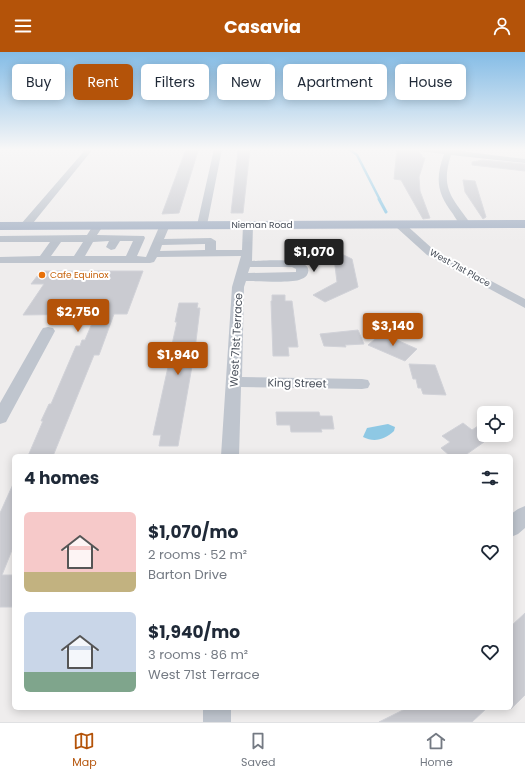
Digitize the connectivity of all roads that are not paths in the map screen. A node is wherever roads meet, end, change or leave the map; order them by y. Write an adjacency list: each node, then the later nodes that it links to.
1 (64, 180): 11 (street)
2 (211, 180): 7 (street)
3 (442, 180): 4 (street)
4 (466, 224): 5 (main road, Nieman Road); 9 (main road, Nieman Road)
5 (525, 224)
6 (165, 225): 7 (main road, Nieman Road); 12 (main road, Nieman Road); 18 (street)
7 (202, 225): 8 (main road, Nieman Road)
8 (248, 225): 9 (main road, Nieman Road); 27 (street, West 71st Terrace)
9 (400, 225): 28 (street, West 71st Place)
10 (0, 226): 11 (main road, Nieman Road)
11 (25, 226): 12 (main road, Nieman Road)
12 (98, 226): 13 (street)
13 (90, 238): 14 (street); 17 (street); 22 (street)
14 (116, 238): 25 (street); 26 (street)
15 (0, 239): 16 (street)
16 (28, 239): 17 (street); 24 (street)
17 (58, 239): 21 (street)
18 (158, 242): 19 (street); 20 (street)
19 (152, 254): 20 (street); 26 (street)
20 (210, 254): 27 (street)
21 (43, 259): 22 (street); 24 (street)
22 (77, 259): 25 (street)
23 (0, 260): 24 (street)
24 (12, 260)
25 (104, 260): 26 (street)
26 (130, 260)
27 (244, 265): 30 (street, West 71st Terrace)
28 (525, 304)
29 (48, 331): 32 (street)
30 (233, 382): 31 (street, King Street); 33 (street, West 71st Terrace)
31 (362, 384)
32 (0, 418)
33 (230, 454)
34 (525, 515): 35 (street)
35 (513, 525)
36 (217, 710): 37 (street)
37 (217, 722)

